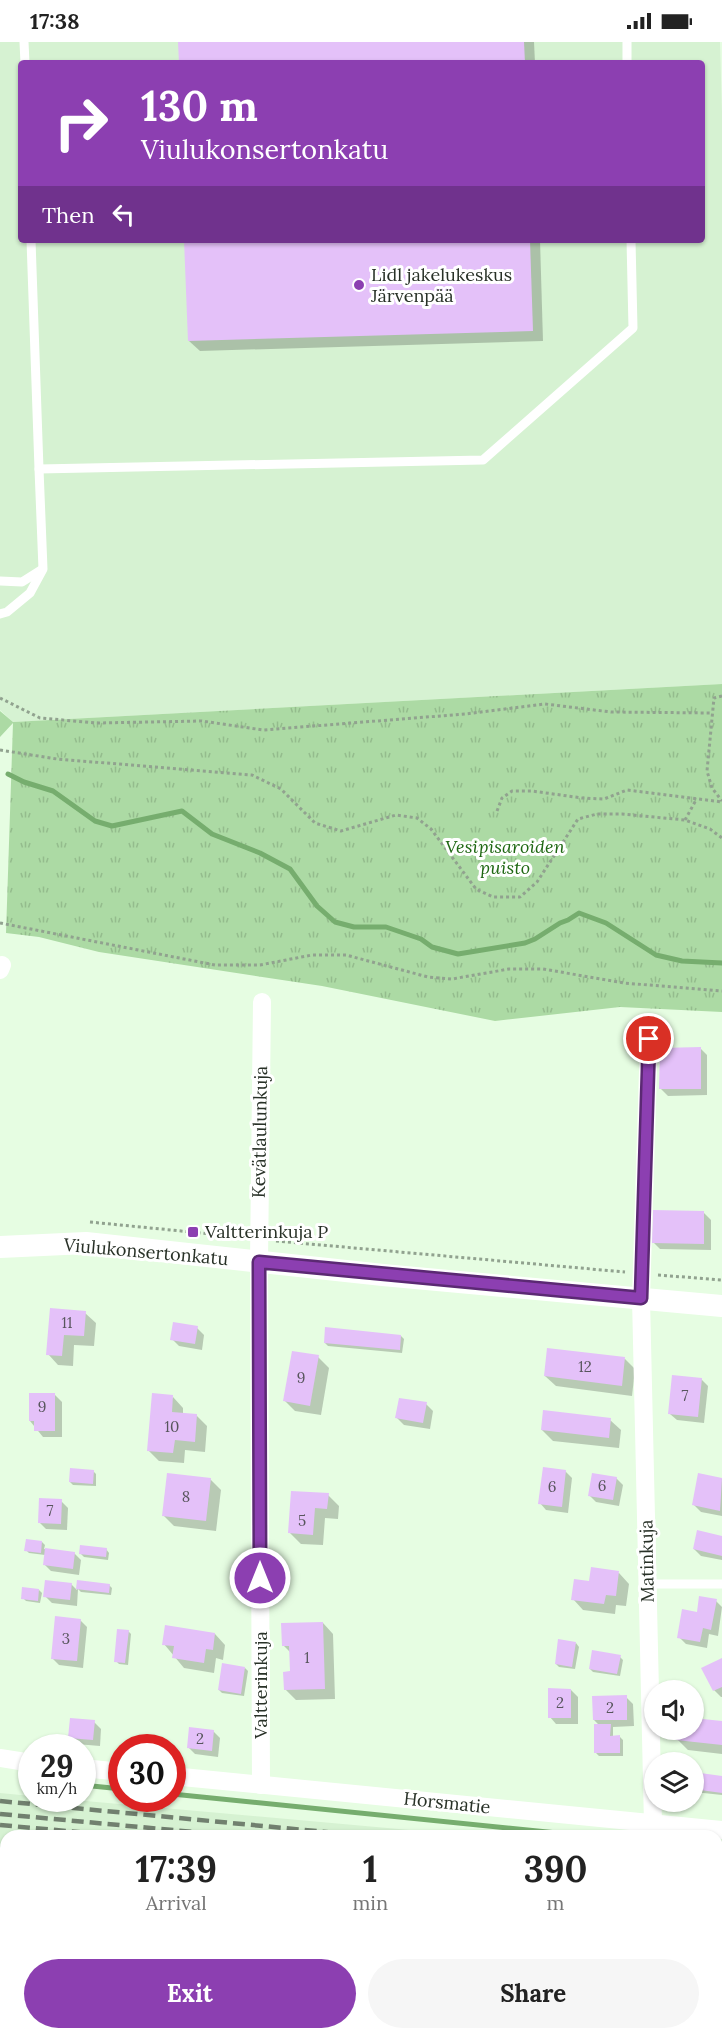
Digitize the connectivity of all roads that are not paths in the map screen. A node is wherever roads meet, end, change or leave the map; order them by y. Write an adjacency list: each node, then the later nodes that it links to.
1 (24, 42): 3 (lane)
2 (627, 42): 4 (lane)
3 (25, 60)
4 (627, 60)
5 (31, 243): 7 (lane)
6 (631, 243): 7 (lane)
7 (39, 469): 8 (lane)
8 (43, 569): 9 (lane); 10 (lane)
9 (0, 581)
10 (0, 614)
11 (262, 1002): 14 (street, Kevätlaulunkuja)
12 (649, 1039): 15 (street, Matinkuja)
13 (0, 1247): 14 (street, Viulukonsertonkatu)
14 (259, 1262): 15 (street, Viulukonsertonkatu); 22 (street, Valtterinkuja)
15 (641, 1298): 16 (street, Viulukonsertonkatu); 17 (street, Matinkuja)
16 (722, 1306)
17 (648, 1584): 18 (lane); 23 (street, Matinkuja)
18 (722, 1584)
19 (0, 1758): 20 (street)
20 (18, 1761)
21 (186, 1777): 22 (street, Horsmatie)
22 (261, 1785): 23 (street, Horsmatie)
23 (653, 1824): 24 (street, Horsmatie)
24 (722, 1830)

